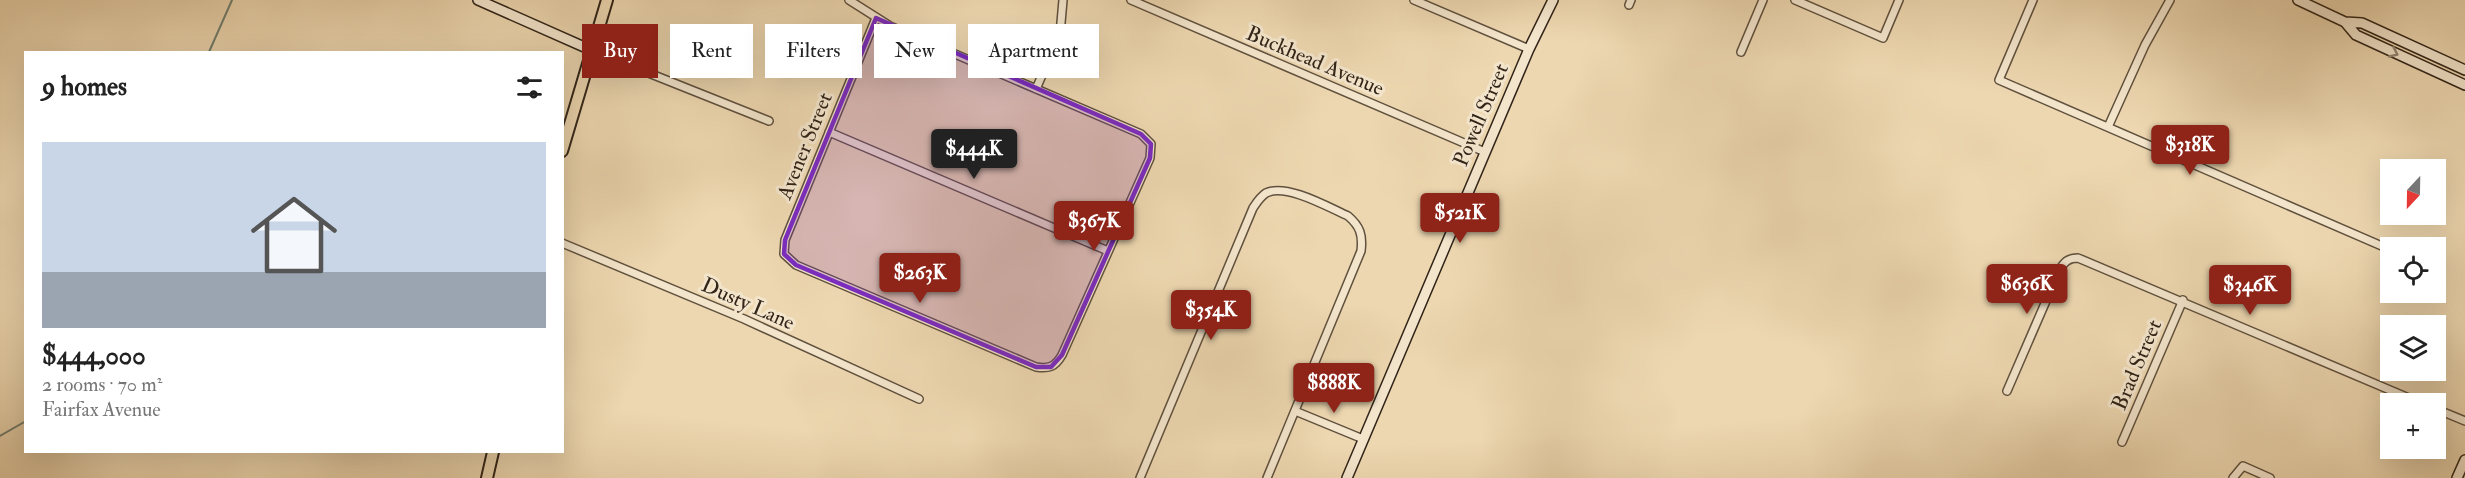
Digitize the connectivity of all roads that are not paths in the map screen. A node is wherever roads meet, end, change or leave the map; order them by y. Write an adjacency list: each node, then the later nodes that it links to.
1 (478, 0): 17 (street)
2 (607, 0): 16 (main road)
3 (849, 0): 14 (street)
4 (1063, 0): 24 (street)
5 (1131, 0): 29 (street, Buckhead Avenue)
6 (1414, 0): 18 (street)
7 (1553, 0): 18 (street, Powell Street)
8 (1763, 0): 19 (street)
9 (1795, 0): 10 (street)
10 (1899, 0)
11 (2033, 0): 26 (street)
12 (2170, 0): 26 (street)
13 (2298, 0): 15 (street)
14 (876, 18): 24 (street); 27 (street, Avener Street)
15 (2345, 22): 20 (street); 23 (street, one-way to 23)
16 (599, 24)
17 (582, 46)
18 (1529, 49): 29 (street, Powell Street)
19 (1742, 52)
20 (2465, 70)
21 (658, 77): 25 (street)
22 (583, 78): 28 (main road)
23 (2465, 85)
24 (1036, 89): 32 (street)
25 (769, 122)
26 (2108, 127): 31 (street)
27 (829, 132): 32 (street); 32 (street, Avener Street)
28 (564, 144)
29 (1485, 152): 40 (street, Powell Street)
30 (564, 244): 36 (street, Dusty Lane)
31 (2380, 245)
32 (1108, 251)
33 (2182, 300): 34 (street); 35 (street); 41 (street, Brad Street)
34 (2007, 392)
35 (2398, 393)
36 (919, 399)
37 (1295, 411): 40 (street); 45 (street); 46 (street)
38 (2446, 413): 39 (street)
39 (2465, 421)
40 (1363, 439): 47 (street, Powell Street)
41 (2122, 442)
42 (494, 453): 44 (main road)
43 (2465, 460): 50 (street)
44 (487, 478)
45 (1140, 478)
46 (1267, 478)
47 (1347, 478)
48 (2233, 478): 49 (street)
49 (2270, 478)
50 (2457, 478)

